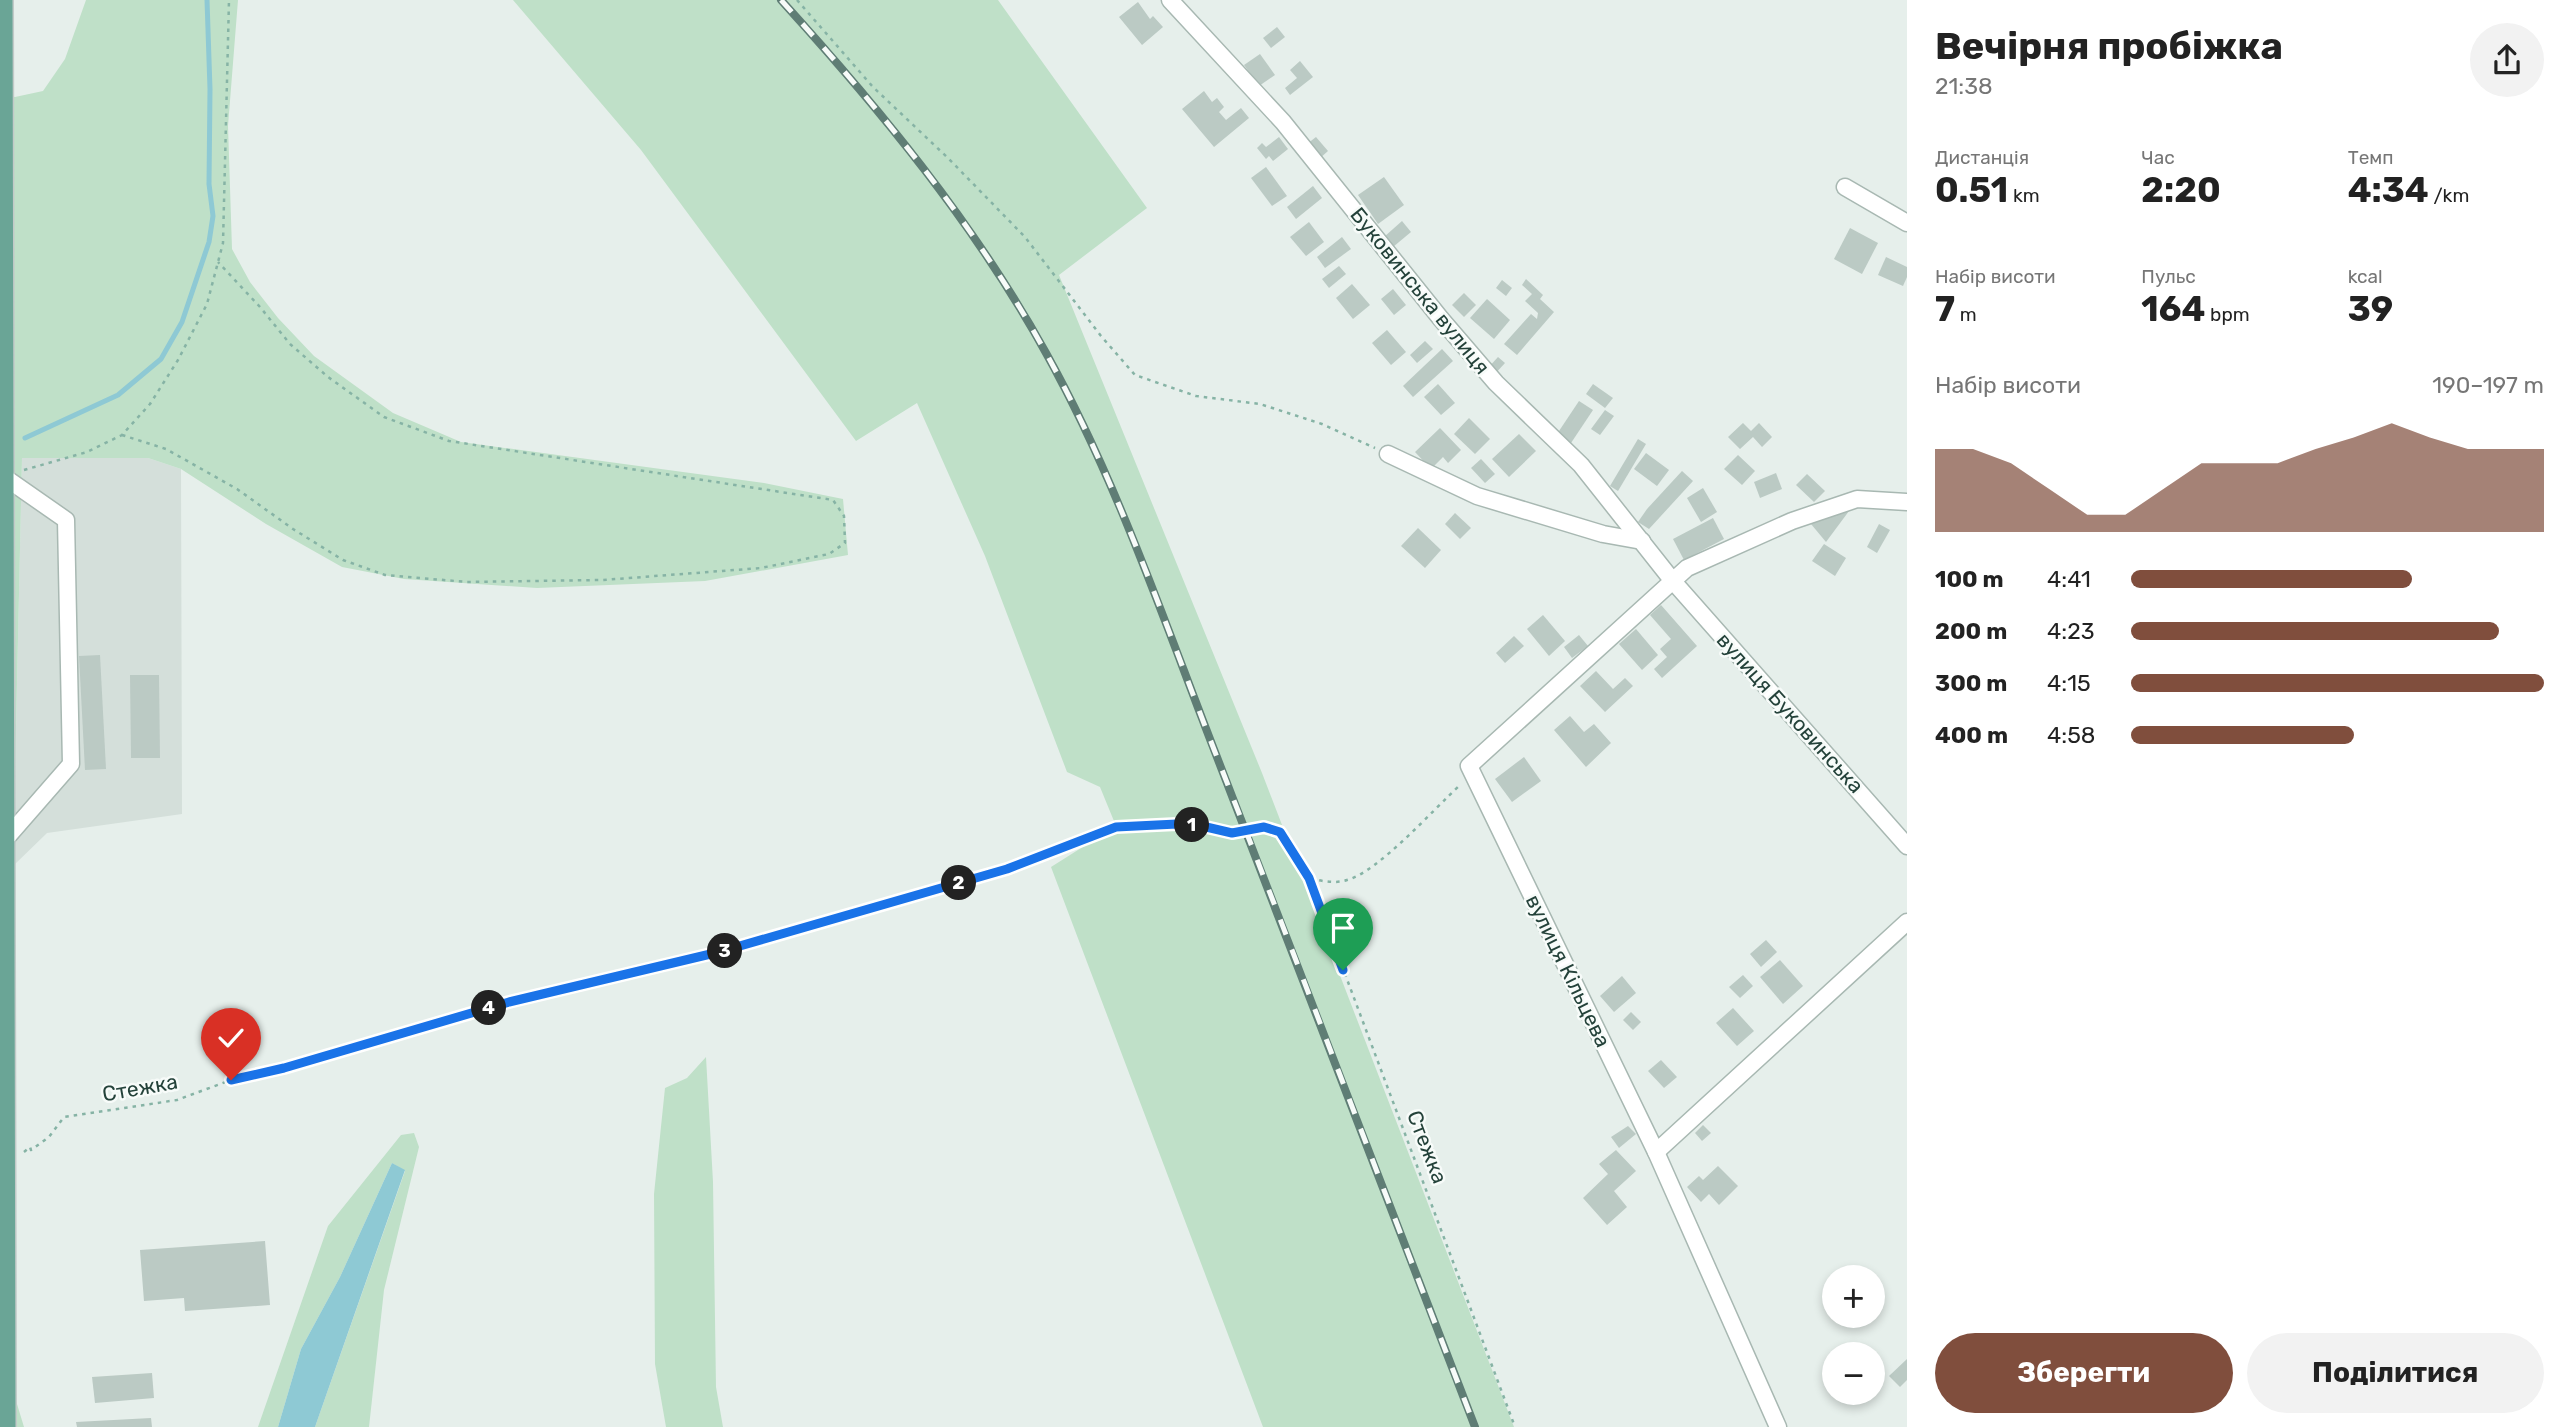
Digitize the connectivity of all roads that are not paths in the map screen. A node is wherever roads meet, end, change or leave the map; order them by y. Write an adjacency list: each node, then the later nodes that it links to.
1 (2, 0): 6 (main road)
2 (1170, 0): 8 (street, Буковинська вулиця)
3 (1845, 187): 4 (street)
4 (1907, 223)
5 (1388, 454): 8 (street)
6 (4, 476): 10 (main road); 11 (street)
7 (1907, 502): 9 (street)
8 (1642, 541): 9 (street, Буковинська вулиця)
9 (1672, 580): 12 (street, вулиця Буковинська); 14 (street, вулиця Кільцева)
10 (2, 643): 11 (main road)
11 (4, 842): 15 (main road)
12 (1907, 846)
13 (1907, 922): 14 (street)
14 (1656, 1152): 16 (street, вулиця Кільцева)
15 (5, 1427)
16 (1778, 1427)

